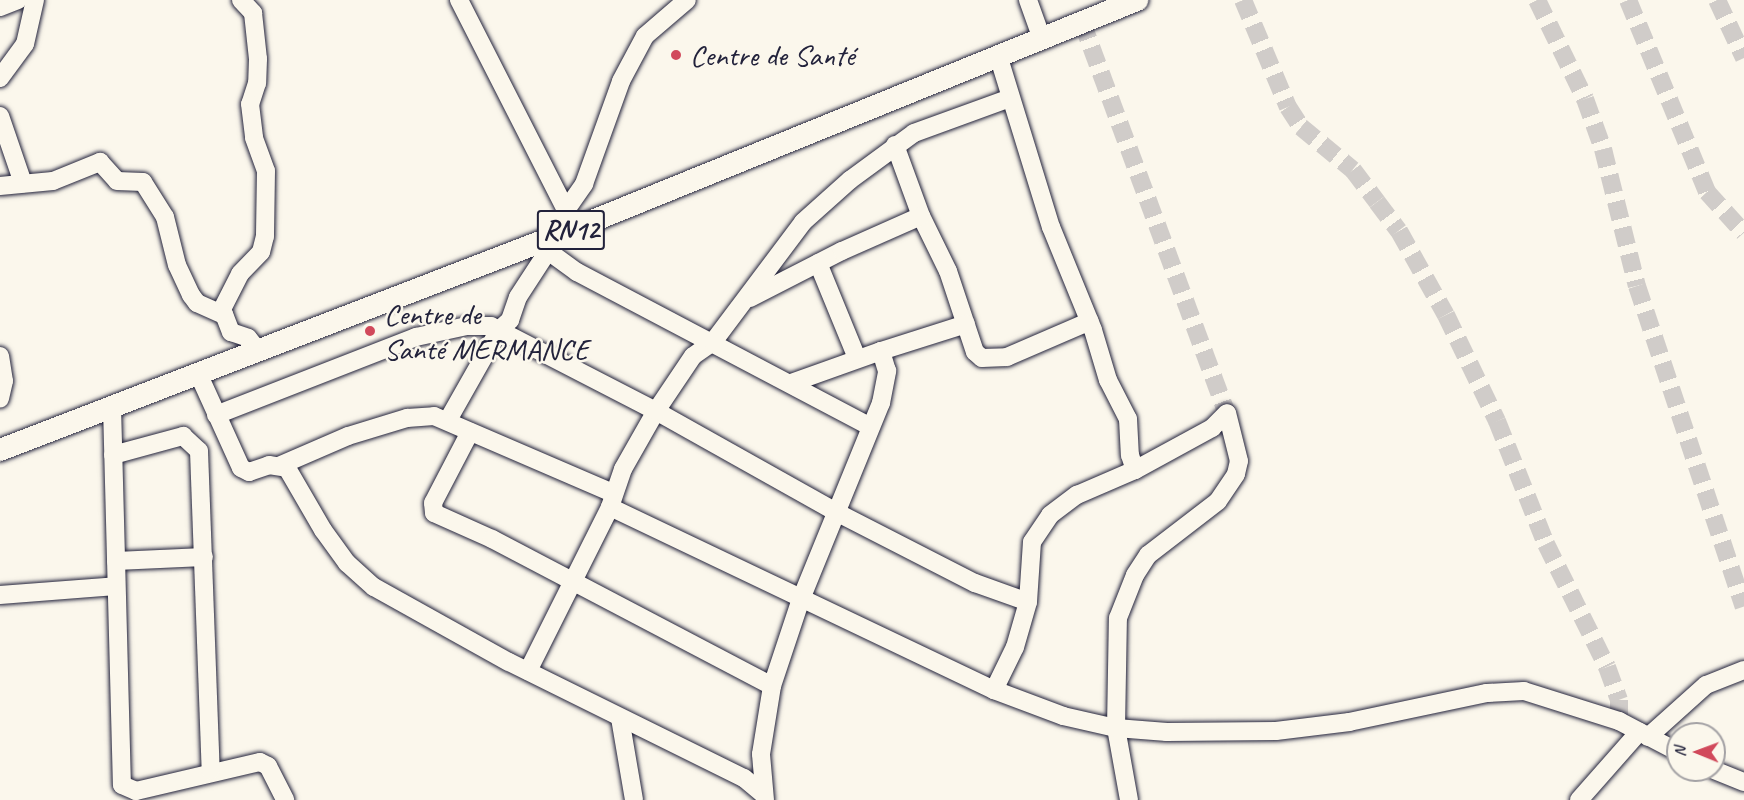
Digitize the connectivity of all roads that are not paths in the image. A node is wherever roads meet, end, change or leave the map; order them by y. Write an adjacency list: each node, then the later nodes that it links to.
1 (18, 0): 8 (street)
2 (35, 0): 11 (street)
3 (241, 0): 22 (street)
4 (459, 0): 18 (street)
5 (687, 0): 18 (street)
6 (1028, 0): 9 (street)
7 (1137, 0): 9 (main road, RN12)
8 (0, 7)
9 (1042, 39): 10 (main road, RN12)
10 (998, 55): 12 (street); 18 (main road, RN12)
11 (0, 78)
12 (1010, 98): 14 (street); 23 (street)
13 (0, 116): 15 (street)
14 (896, 145): 17 (street); 21 (street)
15 (23, 183): 16 (street); 22 (street)
16 (0, 186)
17 (921, 216): 20 (street); 24 (street)
18 (570, 219): 19 (main road, RN12)
19 (548, 245): 25 (street); 26 (street); 27 (main road, RN12)
20 (818, 263): 21 (street); 30 (street)
21 (743, 301): 26 (street)
22 (224, 315): 27 (street)
23 (1090, 321): 24 (street); 43 (street)
24 (966, 324): 28 (street)
25 (499, 330): 35 (street); 36 (street); 37 (street)
26 (713, 342): 32 (street); 35 (street)
27 (256, 350): 31 (main road, RN12)
28 (881, 351): 30 (street); 38 (street)
29 (0, 356): 33 (street)
30 (857, 358): 32 (street)
31 (198, 373): 34 (main road, RN12); 36 (street)
32 (791, 383): 38 (street)
33 (0, 399)
34 (112, 406): 40 (main road, RN12); 41 (street)
35 (656, 411): 44 (street); 45 (street)
36 (216, 415): 42 (street)
37 (448, 420): 39 (street); 42 (street)
38 (872, 427): 45 (street)
39 (470, 432): 44 (street); 48 (street)
40 (0, 448)
41 (113, 455): 46 (street); 47 (street)
42 (281, 465): 54 (street)
43 (1135, 470): 52 (street); 58 (street)
44 (611, 500): 48 (street); 51 (street)
45 (838, 513): 51 (street); 52 (street)
46 (204, 557): 47 (street); 61 (street)
47 (116, 561): 49 (street)
48 (570, 582): 54 (street); 55 (street)
49 (116, 586): 50 (street); 64 (street)
50 (0, 595)
51 (801, 599): 55 (street); 56 (street)
52 (1028, 602): 56 (street)
53 (1744, 670): 59 (street)
54 (528, 671): 57 (street)
55 (772, 686): 65 (street)
56 (994, 690): 58 (street)
57 (620, 718): 65 (street); 67 (street)
58 (1116, 728): 59 (street); 68 (street)
59 (1643, 735): 60 (street); 69 (street)
60 (1666, 746)
61 (211, 771): 64 (street); 66 (street)
62 (1726, 775): 63 (street)
63 (1744, 782)
64 (124, 796)
65 (764, 797)
66 (285, 800)
67 (634, 800)
68 (1128, 800)
69 (1579, 800)

